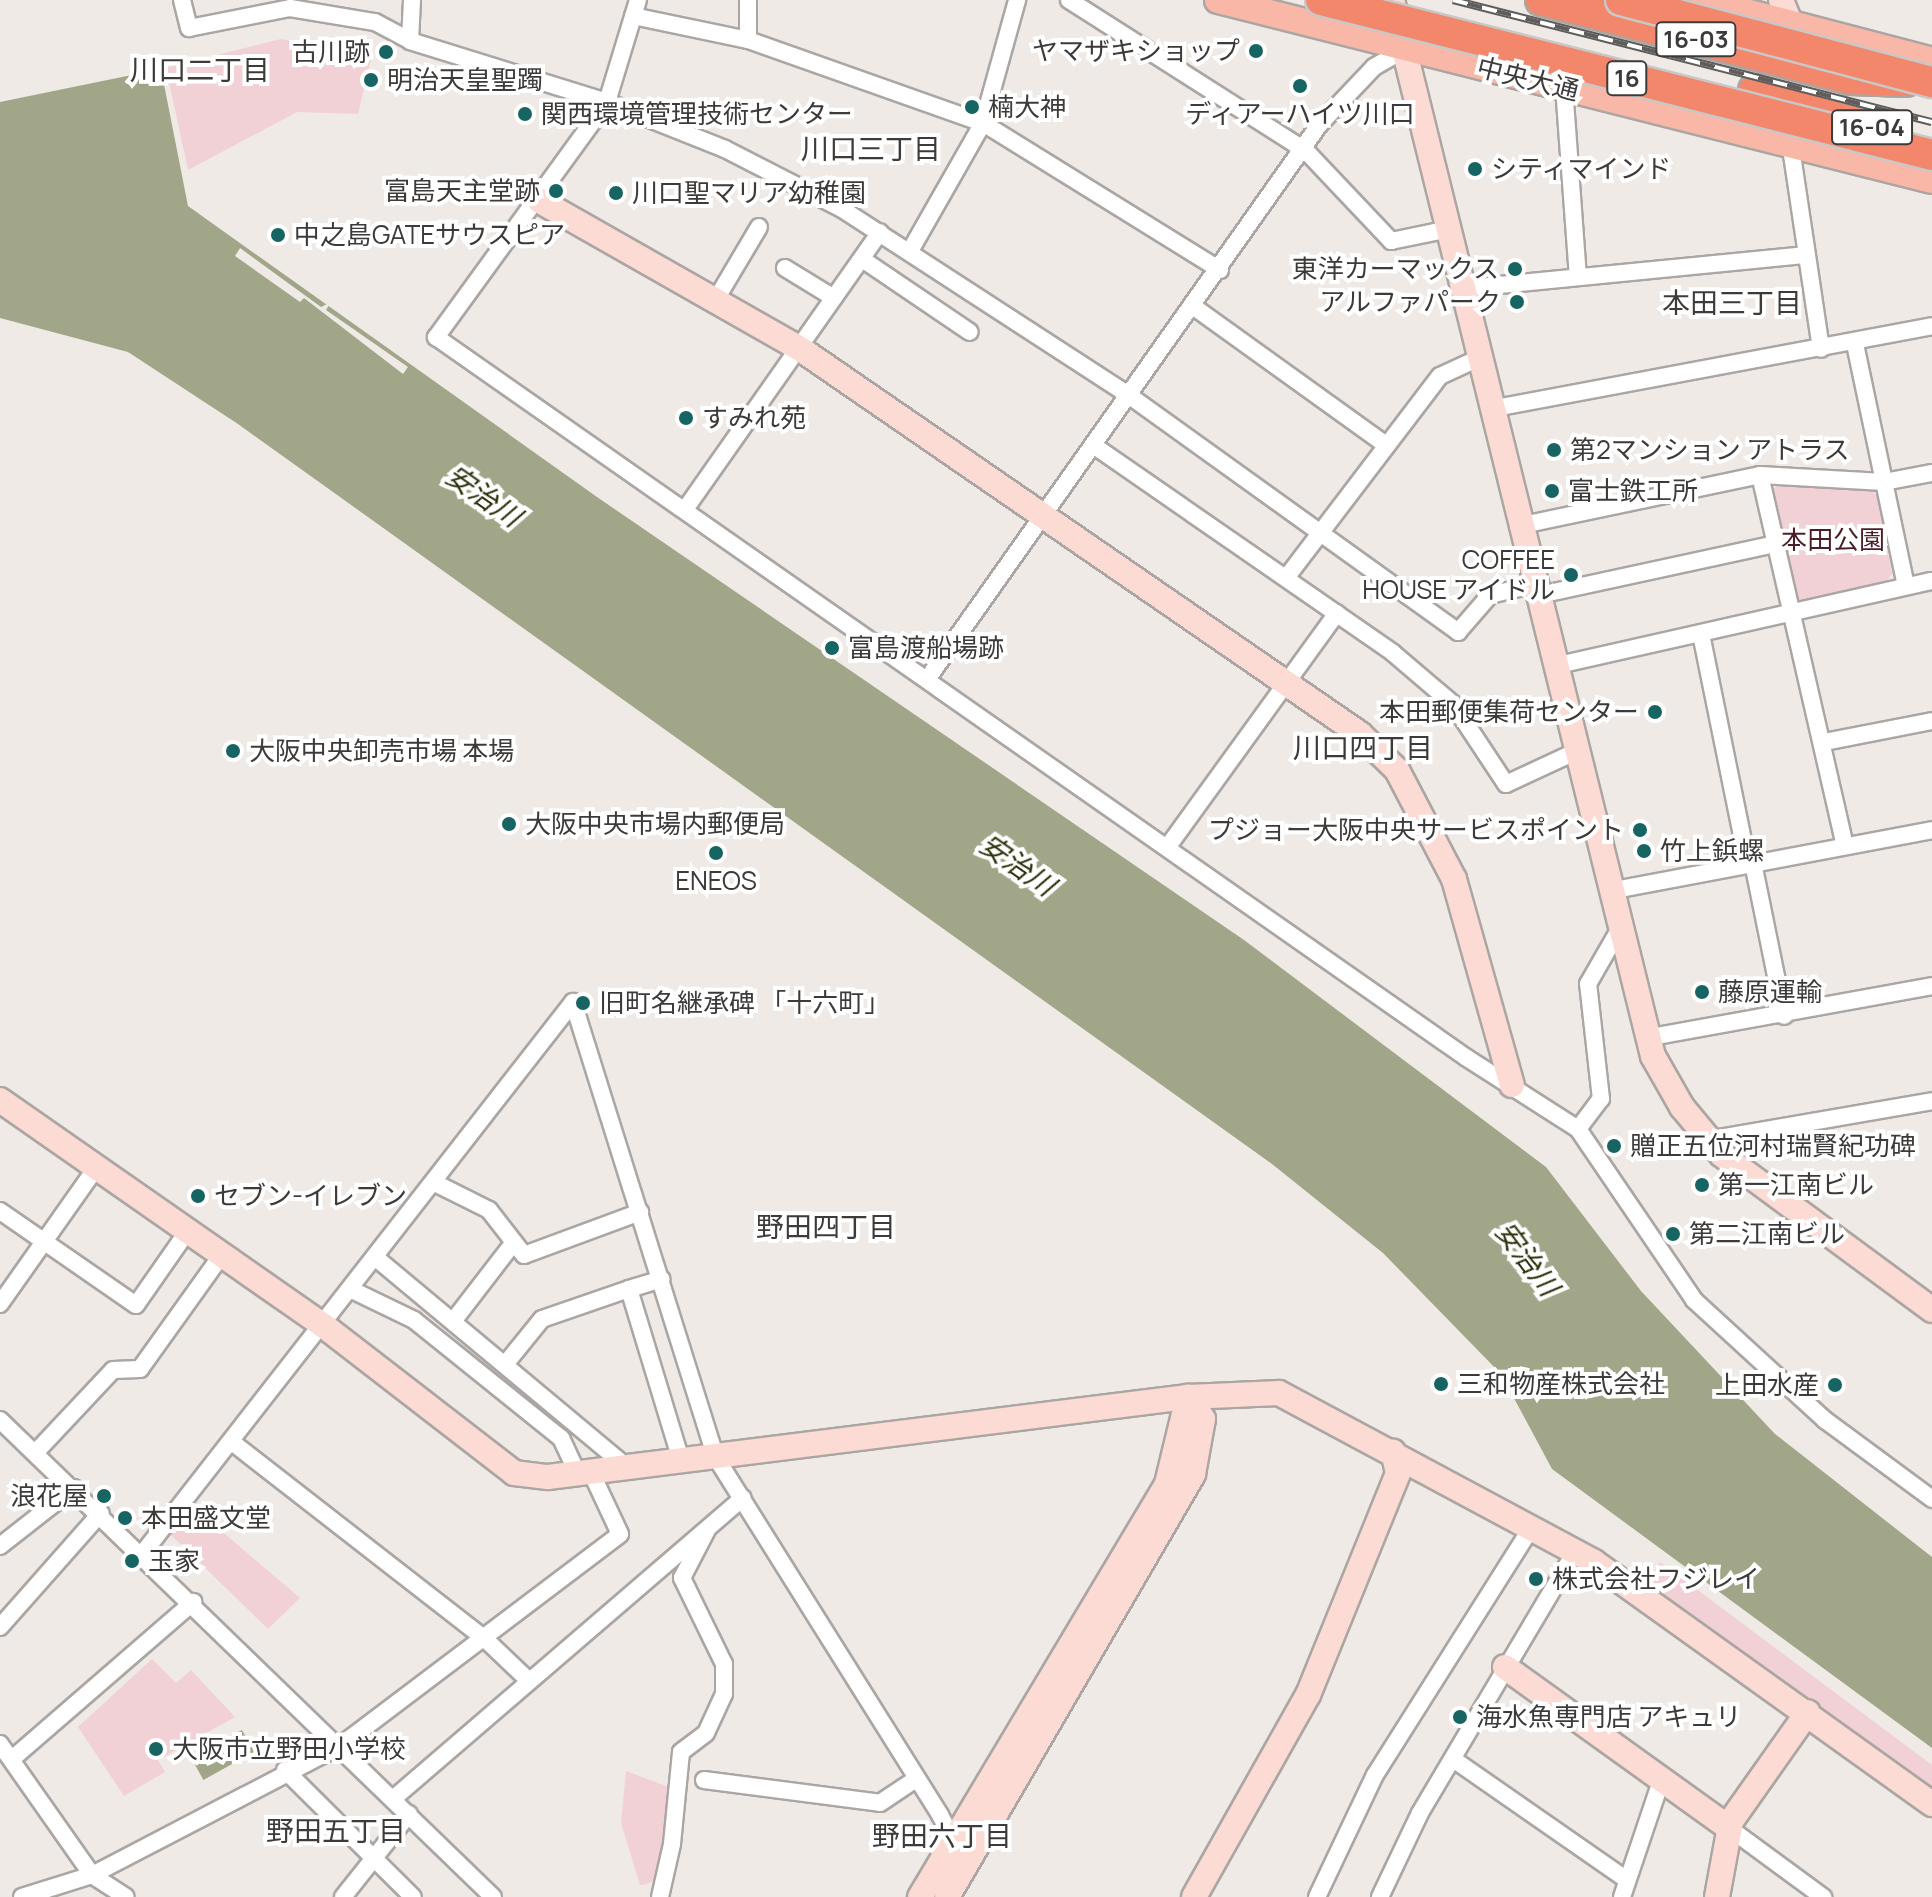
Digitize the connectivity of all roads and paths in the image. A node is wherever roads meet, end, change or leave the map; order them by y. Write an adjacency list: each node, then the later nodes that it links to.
1 (182, 0): 15 (street)
2 (412, 0): 15 (street)
3 (748, 0): 14 (street)
4 (1017, 0): 21 (street)
5 (1069, 0): 24 (street)
6 (1218, 0): 16 (main road, 中央大通)
7 (1321, 0): 25 (highway, 16, bridge)
8 (1390, 0): 16 (street); 23 (highway, 16-04)
9 (1541, 0): 18 (highway, 16-03)
10 (1621, 0): 18 (highway, bridge)
11 (1700, 0): 13 (main road)
12 (636, 8): 14 (street); 20 (street)
13 (1786, 11): 17 (main road)
14 (748, 40): 21 (street)
15 (410, 41): 20 (street)
16 (1404, 50): 19 (main road, 中央大通); 24 (street); 29 (street)
17 (1932, 61)
18 (1932, 80)
19 (1564, 87): 22 (main road, 中央大通); 36 (street)
20 (607, 102): 27 (street); 30 (street)
21 (983, 123): 31 (street); 35 (street)
22 (1791, 148): 26 (main road, 中央大通); 32 (street)
23 (1932, 148)
24 (1306, 151): 29 (street); 35 (street)
25 (1932, 155)
26 (1932, 180)
27 (540, 201): 39 (street); 54 (street)
28 (759, 227): 39 (street)
29 (1444, 230): 37 (street)
30 (880, 232): 31 (street); 33 (street)
31 (910, 251): 47 (street)
32 (1806, 255): 36 (street); 45 (street)
33 (862, 259): 38 (street); 42 (street)
34 (785, 268): 38 (street)
35 (1220, 270): 40 (street)
36 (1578, 276): 37 (street)
37 (1459, 289): 46 (street)
38 (834, 298): 44 (street)
39 (715, 301): 44 (street)
40 (1194, 307): 47 (street); 50 (street)
41 (1932, 326): 43 (street)
42 (970, 332)
43 (1855, 344): 45 (street); 53 (street)
44 (799, 348): 54 (street); 55 (street)
45 (1821, 349): 48 (street)
46 (1479, 358): 48 (street); 50 (street)
47 (1127, 394): 49 (street); 57 (street)
48 (1490, 409): 56 (street)
49 (1093, 445): 55 (street); 59 (street)
50 (1386, 445): 57 (street)
51 (1932, 473): 53 (street)
52 (1760, 475): 53 (street); 56 (street); 58 (street)
53 (1884, 482): 61 (street)
54 (686, 508): 67 (street)
55 (1043, 513): 67 (street); 68 (street)
56 (1518, 526): 62 (street)
57 (1321, 529): 59 (street); 62 (street)
58 (1776, 544): 62 (street); 64 (street)
59 (1286, 578): 63 (street)
60 (1932, 581): 61 (street)
61 (1906, 585): 64 (street)
62 (1534, 590): 66 (street)
63 (1337, 613): 68 (street); 71 (street)
64 (1792, 614): 65 (street); 70 (street)
65 (1701, 634): 66 (street); 75 (street)
66 (1554, 666): 71 (street)
67 (928, 678): 73 (street)
68 (1287, 683): 73 (street); 81 (street)
69 (1932, 721): 70 (street)
70 (1824, 742): 74 (street)
71 (1575, 752): 76 (street)
72 (1932, 830): 74 (street)
73 (1169, 845): 81 (street)
74 (1845, 845): 75 (street)
75 (1750, 863): 76 (street); 79 (street)
76 (1610, 891): 77 (street)
77 (1619, 930): 80 (street); 84 (street)
78 (1932, 986): 79 (street)
79 (1784, 1016): 80 (street)
80 (1646, 1038): 85 (street)
81 (1512, 1085): 84 (street)
82 (0, 1100): 86 (street)
83 (1932, 1101): 85 (street)
84 (1578, 1129): 114 (street)
85 (1707, 1140): 99 (street)
86 (96, 1168): 90 (street); 91 (street)
87 (433, 1182): 89 (street); 92 (street); 94 (street)
88 (0, 1211): 91 (street)
89 (640, 1212): 92 (street); 95 (street)
90 (187, 1232): 91 (street); 93 (street)
91 (45, 1242): 98 (street)
92 (514, 1242): 100 (street)
93 (221, 1256): 101 (street); 106 (street)
94 (376, 1258): 97 (street); 100 (street)
95 (661, 1279): 96 (street); 108 (street)
96 (629, 1289): 102 (street); 109 (street)
97 (352, 1290): 101 (street); 111 (street)
98 (0, 1304)
99 (1932, 1310)
100 (454, 1320): 102 (street)
101 (324, 1326): 105 (street); 111 (street)
102 (507, 1362): 110 (street)
103 (1188, 1397): 107 (street); 108 (street); 142 (street); 149 (street)
104 (0, 1420): 106 (street)
105 (232, 1442): 120 (street); 123 (street)
106 (36, 1452): 112 (street)
107 (1393, 1452): 117 (street); 150 (street)
108 (715, 1456): 109 (street); 113 (street)
109 (681, 1460): 110 (street)
110 (627, 1467): 111 (street)
111 (584, 1472): 123 (street)
112 (74, 1488): 115 (street); 118 (street)
113 (743, 1498): 116 (street); 133 (street)
114 (1932, 1499)
115 (101, 1513): 120 (street); 122 (street)
116 (708, 1527): 125 (street); 148 (street)
117 (1532, 1527): 119 (street); 151 (street)
118 (0, 1546)
119 (1575, 1552): 124 (street); 126 (street)
120 (143, 1553): 121 (street)
121 (193, 1602): 128 (street); 129 (street)
122 (0, 1627)
123 (484, 1638): 125 (street); 128 (street)
124 (1505, 1667): 130 (street); 132 (street)
125 (526, 1678): 135 (street)
126 (1808, 1712): 136 (street); 138 (street)
127 (0, 1744): 129 (street)
128 (340, 1746): 131 (street); 135 (street)
129 (12, 1759): 140 (street)
130 (1453, 1759): 141 (street); 152 (street)
131 (285, 1770): 139 (street); 140 (street)
132 (1662, 1778): 138 (street); 141 (street)
133 (916, 1779): 134 (street); 142 (street)
134 (704, 1780)
135 (394, 1798): 137 (street)
136 (1932, 1804)
137 (409, 1814): 139 (street); 147 (street)
138 (1729, 1828): 154 (street); 155 (street)
139 (373, 1860): 145 (street); 146 (street)
140 (92, 1875): 143 (street); 144 (street)
141 (1624, 1878): 153 (street)
142 (921, 1895)
143 (22, 1897)
144 (126, 1897)
145 (343, 1897)
146 (413, 1897)
147 (493, 1897)
148 (660, 1897)
149 (947, 1897)
150 (1194, 1897)
151 (1317, 1897)
152 (1380, 1897)
153 (1622, 1897)
154 (1717, 1897)
155 (1823, 1897)

